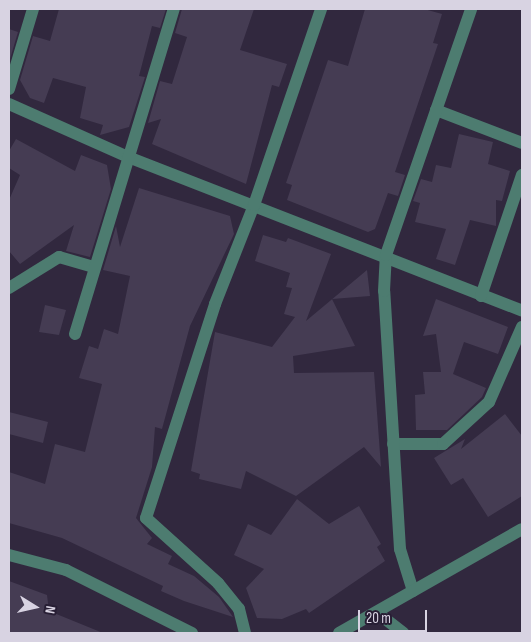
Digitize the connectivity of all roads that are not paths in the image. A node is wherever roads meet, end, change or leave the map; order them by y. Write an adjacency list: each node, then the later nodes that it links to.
1 (33, 9): 5 (street)
2 (174, 9): 9 (street)
3 (321, 9): 11 (street)
4 (471, 9): 7 (street)
5 (9, 89)
6 (9, 104): 9 (street)
7 (436, 110): 8 (street); 12 (street)
8 (522, 143)
9 (128, 157): 11 (street); 13 (street)
10 (522, 176): 15 (street)
11 (254, 205): 12 (street); 25 (street)
12 (386, 255): 15 (street); 19 (street)
13 (94, 267): 14 (street); 18 (street)
14 (9, 288)
15 (481, 296): 16 (street)
16 (522, 311)
17 (522, 327): 19 (street)
18 (75, 334)
19 (393, 444): 22 (street)
20 (522, 529): 22 (street)
21 (9, 555): 24 (street)
22 (413, 590): 23 (street)
23 (380, 614): 26 (street); 27 (street)
24 (192, 633)
25 (245, 633)
26 (339, 633)
27 (403, 633)

